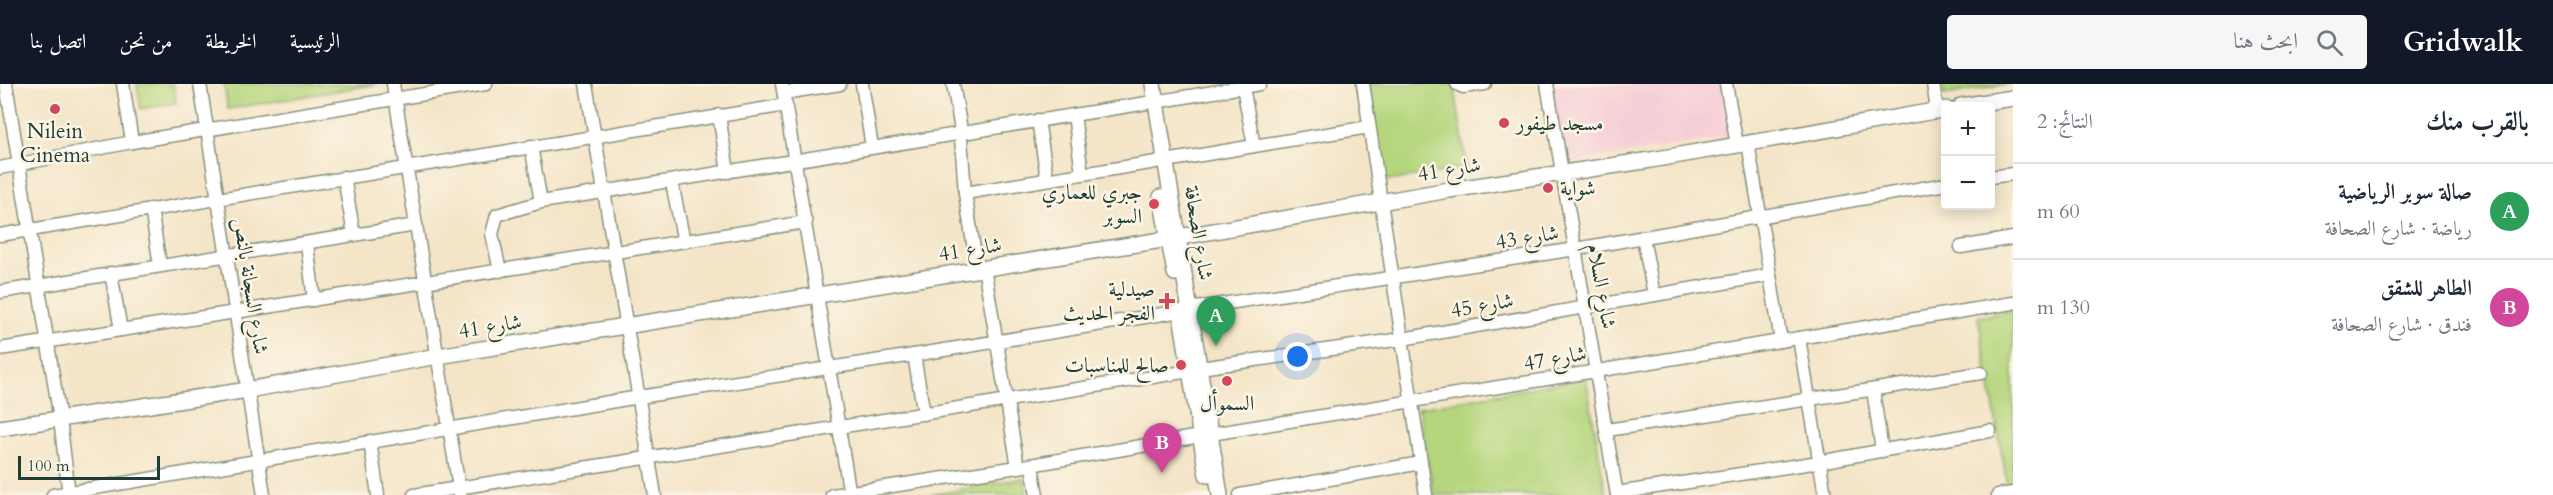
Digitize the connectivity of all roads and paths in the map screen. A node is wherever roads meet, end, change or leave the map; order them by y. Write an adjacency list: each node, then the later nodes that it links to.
1 (123, 84): 33 (street)
2 (200, 84): 30 (street, شارع السجانة بالنص)
3 (393, 84): 22 (street)
4 (486, 84): 22 (street)
5 (586, 84): 32 (street)
6 (840, 84): 20 (street)
7 (862, 84): 37 (street)
8 (953, 84): 31 (street)
9 (1143, 84): 23 (main road, شارع الصحافة)
10 (1153, 84): 23 (main road, شارع الصحافة)
11 (1260, 84): 19 (street)
12 (1363, 84): 29 (street)
13 (1457, 84): 14 (street)
14 (1485, 84)
15 (1547, 84): 45 (street, شارع السلام)
16 (1726, 84): 34 (street)
17 (1933, 84): 25 (street)
18 (4, 87): 40 (street)
19 (1243, 87): 23 (street); 36 (street)
20 (784, 94): 27 (street); 38 (street)
21 (2013, 98): 24 (main road)
22 (395, 99): 30 (street); 41 (street)
23 (1151, 102): 26 (street); 39 (main road, شارع الصحافة)
24 (1988, 102)
25 (1941, 110): 34 (main road, شارع 41)
26 (1074, 114): 28 (street); 44 (street)
27 (719, 115): 32 (street); 43 (street)
28 (1038, 120): 31 (street); 49 (street)
29 (1369, 128): 36 (street); 55 (street)
30 (208, 130): 33 (street); 54 (street, شارع السجانة بالنص)
31 (961, 132): 37 (street); 52 (street)
32 (594, 135): 35 (street); 53 (street)
33 (132, 142): 40 (street)
34 (1743, 144): 45 (main road, شارع 41); 58 (street)
35 (531, 146): 41 (street); 56 (street)
36 (1254, 146): 39 (street)
37 (872, 147): 38 (street)
38 (796, 160): 43 (street); 59 (street)
39 (1161, 162): 44 (street); 65 (main road, شارع الصحافة)
40 (19, 165): 42 (street); 61 (street)
41 (406, 166): 48 (street); 60 (street)
42 (0, 168)
43 (728, 172): 50 (street)
44 (1082, 173): 49 (street)
45 (1562, 173): 55 (main road, شارع 41); 70 (street, شارع السلام)
46 (2013, 174): 47 (street)
47 (1995, 176)
48 (344, 177): 54 (street); 63 (street)
49 (1047, 178): 52 (street)
50 (672, 183): 53 (street); 67 (street)
51 (1941, 185): 58 (street, شارع 43)
52 (965, 192): 74 (street)
53 (604, 194): 56 (street); 71 (street)
54 (218, 197): 57 (street); 72 (street, شارع السجانة بالنص)
55 (1380, 201): 65 (main road, شارع 41); 78 (street)
56 (542, 202): 75 (street)
57 (151, 209): 61 (street); 73 (street)
58 (1760, 218): 64 (street, شارع 43); 77 (street)
59 (806, 222): 67 (street); 82 (street)
60 (416, 225): 63 (street); 79 (street)
61 (29, 230): 62 (street); 80 (street)
62 (0, 235)
63 (354, 235): 68 (street)
64 (1643, 237): 70 (street, شارع 43); 83 (street)
65 (1174, 238): 74 (main road, شارع 41); 87 (main road, شارع الصحافة)
66 (2013, 238): 69 (street)
67 (684, 242): 71 (street)
68 (307, 244): 72 (street); 84 (street)
69 (1961, 247)
70 (1576, 249): 78 (street, شارع 43); 86 (street, شارع السلام)
71 (616, 253): 75 (street); 89 (street)
72 (226, 254): 73 (street); 88 (street, شارع السجانة بالنص)
73 (160, 266): 76 (street)
74 (981, 268): 82 (main road, شارع 41); 93 (street)
75 (500, 271): 79 (street)
76 (111, 273): 80 (street); 90 (street)
77 (1770, 275): 83 (street, شارع 45); 94 (street)
78 (1392, 278): 87 (street, شارع 43); 92 (street)
79 (426, 283): 84 (street); 98 (street)
80 (38, 286): 81 (street); 95 (street)
81 (0, 292)
82 (818, 294): 89 (main road, شارع 41); 99 (street)
83 (1654, 295): 86 (street, شارع 45)
84 (314, 300): 88 (street)
85 (2013, 303): 91 (street, شارع 47)
86 (1586, 307): 92 (street, شارع 45); 101 (street, شارع السلام)
87 (1185, 310): 93 (street, شارع 43); 100 (main road, شارع الصحافة)
88 (236, 312): 90 (street); 103 (street, شارع السجانة بالنص)
89 (627, 326): 98 (main road, شارع 41); 105 (street)
90 (121, 330): 95 (street)
91 (1798, 338): 94 (street, شارع 47); 106 (street)
92 (1402, 339): 100 (street, شارع 45); 108 (street)
93 (997, 340): 97 (street, شارع 43); 107 (street)
94 (1781, 341): 101 (street, شارع 47)
95 (46, 342): 96 (street); 110 (street)
96 (0, 349)
97 (914, 355): 99 (street, شارع 43); 109 (street)
98 (438, 356): 103 (main road, شارع 41); 113 (street)
99 (830, 367): 105 (street, شارع 43); 111 (street)
100 (1195, 369): 107 (street, شارع 45); 116 (main road, شارع الصحافة)
101 (1597, 370): 108 (street, شارع 47); 114 (street, شارع السلام)
102 (1982, 373): 104 (street)
103 (248, 390): 110 (main road, شارع 41); 120 (street, شارع السجانة بالنص)
104 (1873, 390): 106 (street); 118 (street)
105 (639, 397): 113 (street, شارع 43); 119 (street)
106 (1809, 399): 114 (street); 121 (street)
107 (1007, 401): 109 (street, شارع 45); 124 (street)
108 (1412, 402): 116 (street, شارع 47); 122 (street)
109 (924, 414): 111 (street, شارع 45)
110 (60, 419): 112 (main road, شارع 41); 128 (street)
111 (840, 427): 119 (street, شارع 45); 129 (street)
112 (0, 428)
113 (449, 428): 117 (street, شارع 43); 126 (street)
114 (1607, 430): 130 (street, شارع السلام)
115 (1990, 431): 118 (street)
116 (1206, 435): 123 (street, شارع 47); 138 (main road, شارع الصحافة); 139 (main road, شارع الصحافة)
117 (370, 441): 120 (street, شارع 43); 133 (street)
118 (1882, 451): 121 (street)
119 (649, 456): 126 (street, شارع 45); 135 (street)
120 (257, 460): 128 (street, شارع 43); 132 (street, شارع السجانة بالنص)
121 (1819, 462): 130 (street); 142 (street)
122 (1421, 463): 125 (street); 141 (street)
123 (1032, 465): 124 (street, شارع 47); 137 (street)
124 (1018, 467): 129 (street, شارع 47)
125 (1301, 490): 140 (street)
126 (460, 491): 134 (street, شارع 45)
127 (2013, 493): 143 (street)
128 (69, 494): 131 (street, شارع 43)
129 (850, 494): 136 (street, شارع 47)
130 (1617, 494)
131 (53, 495)
132 (264, 495)
133 (378, 495)
134 (414, 495)
135 (656, 495)
136 (832, 495)
137 (1037, 495)
138 (1210, 495)
139 (1220, 495)
140 (1240, 495)
141 (1426, 495)
142 (1825, 495)
143 (1998, 495)

